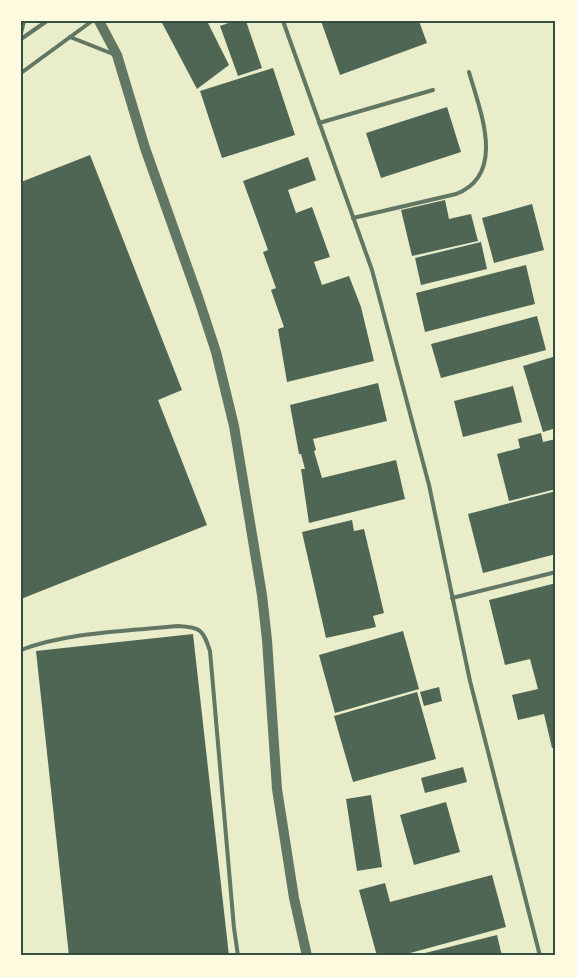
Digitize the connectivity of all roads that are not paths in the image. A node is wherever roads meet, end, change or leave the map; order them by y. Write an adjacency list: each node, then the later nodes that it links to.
1 (24, 21): 6 (lane)
2 (47, 21): 8 (lane)
3 (92, 21): 7 (lane)
4 (99, 21): 9 (street)
5 (283, 21): 13 (lane)
6 (21, 33)
7 (70, 38): 9 (lane); 11 (lane)
8 (21, 39)
9 (117, 55): 19 (street)
10 (469, 72): 14 (lane)
11 (21, 73)
12 (433, 90): 13 (lane)
13 (319, 123): 14 (lane)
14 (353, 218): 16 (lane)
15 (556, 572): 16 (lane)
16 (452, 598): 20 (lane)
17 (21, 650): 18 (lane)
18 (238, 956)
19 (307, 956)
20 (540, 956)

